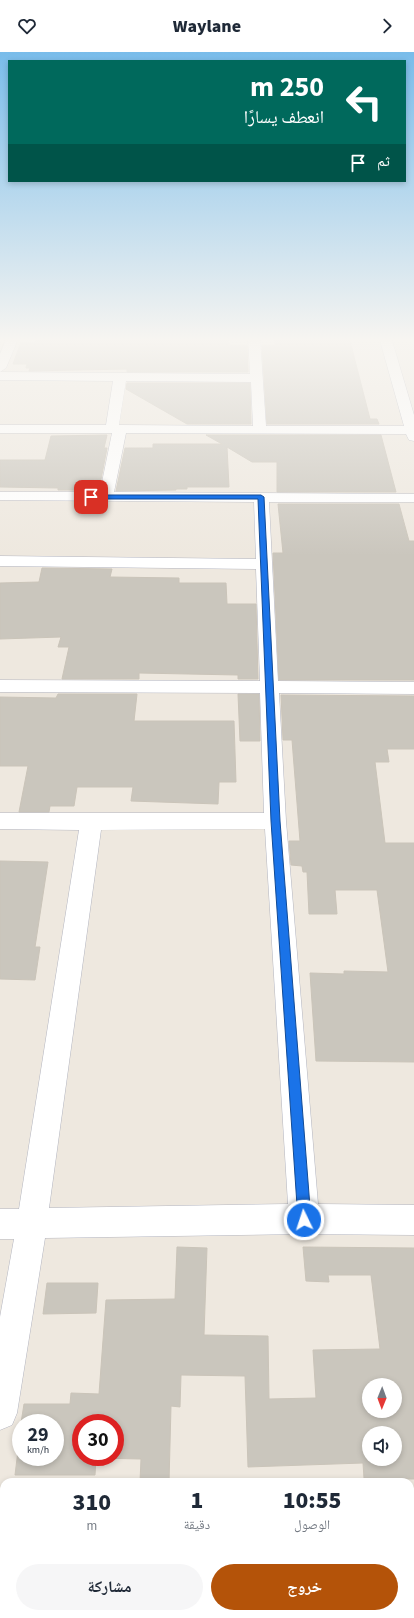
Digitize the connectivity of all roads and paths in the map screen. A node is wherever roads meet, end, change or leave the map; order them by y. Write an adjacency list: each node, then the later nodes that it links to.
1 (117, 410): 5 (street)
2 (259, 410): 6 (street)
3 (407, 410): 7 (street)
4 (0, 429): 5 (street)
5 (116, 429): 6 (street); 9 (street)
6 (260, 430): 7 (street)
7 (413, 432)
8 (0, 496): 9 (street)
9 (106, 497): 10 (street)
10 (261, 497): 11 (street); 13 (street)
11 (414, 498)
12 (0, 561): 13 (street)
13 (263, 564): 15 (street)
14 (0, 686): 15 (street)
15 (270, 687): 16 (street); 18 (street)
16 (414, 688)
17 (0, 821): 19 (street)
18 (275, 821): 19 (street); 20 (street)
19 (91, 822): 22 (street)
20 (304, 1220): 21 (street); 22 (street)
21 (414, 1220)
22 (32, 1223): 23 (street); 24 (street)
23 (0, 1224)
24 (0, 1413)

